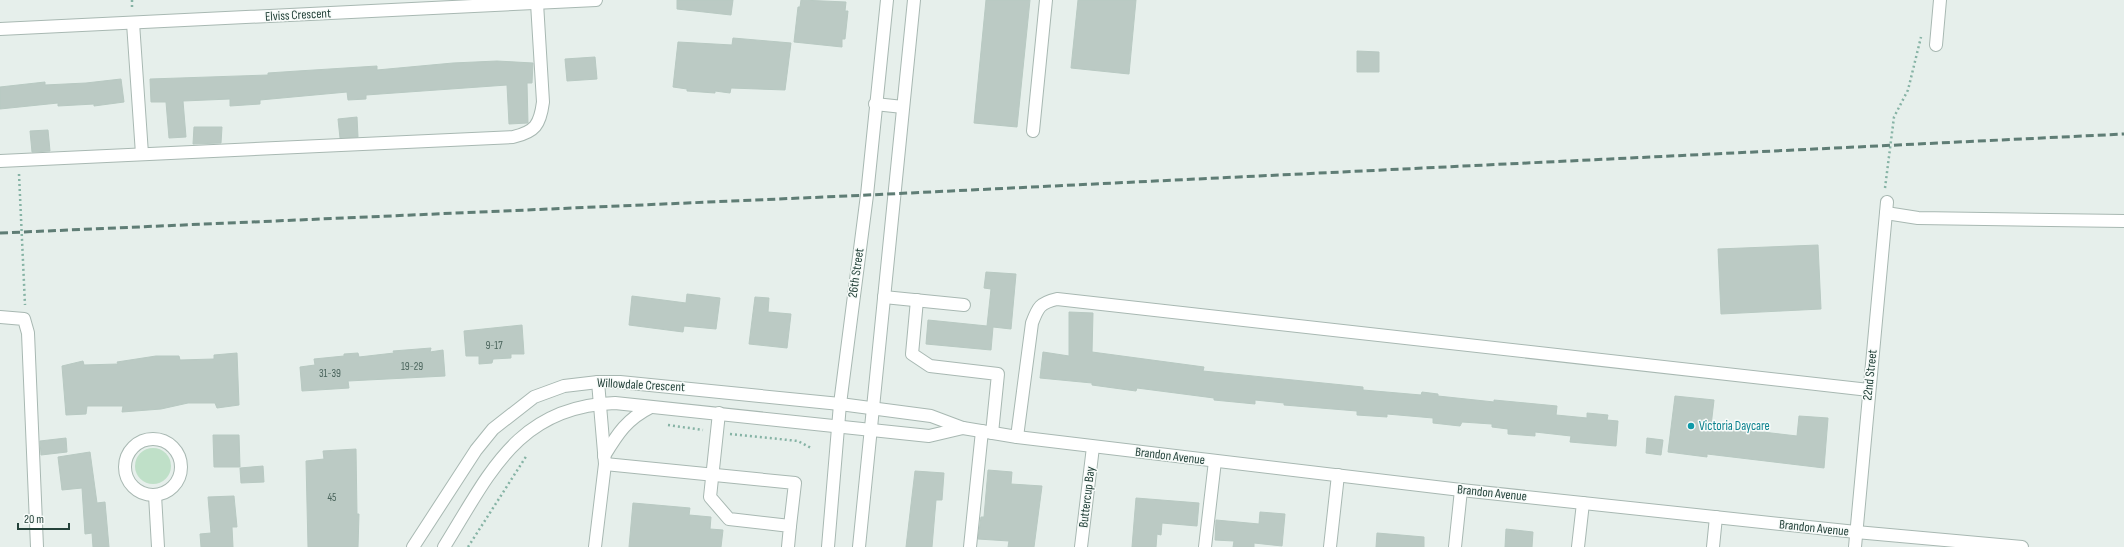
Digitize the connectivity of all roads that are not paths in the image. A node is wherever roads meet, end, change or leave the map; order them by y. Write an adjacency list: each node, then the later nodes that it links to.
1 (596, 0): 6 (street, Elviss Crescent)
2 (887, 0): 10 (street, 26th Street)
3 (914, 0): 11 (street)
4 (1046, 0): 12 (street)
5 (1940, 0): 9 (street)
6 (537, 3): 7 (street, Elviss Crescent); 13 (street)
7 (133, 23): 8 (street, Elviss Crescent); 13 (street)
8 (0, 29)
9 (1936, 45)
10 (875, 104): 11 (street); 23 (street, 26th Street)
11 (903, 107): 16 (street)
12 (1033, 131)
13 (142, 154): 14 (street)
14 (0, 161)
15 (2124, 221): 21 (street, 22nd Street)
16 (884, 297): 17 (street); 25 (street)
17 (917, 300): 18 (street); 30 (street)
18 (964, 305)
19 (0, 317): 44 (street)
20 (598, 382): 22 (street); 23 (street, Willowdale Crescent); 46 (street, Willowdale Crescent)
21 (1869, 390): 31 (street); 42 (street, 22nd Street)
22 (600, 404): 24 (street, Willowdale Crescent); 33 (street); 47 (street, Willowdale Crescent)
23 (840, 404): 25 (street, Willowdale Crescent); 27 (street, 26th Street)
24 (651, 407): 26 (street, Willowdale Crescent); 33 (street)
25 (872, 409): 28 (street, Brandon Avenue); 29 (street)
26 (719, 413): 27 (street, Willowdale Crescent); 35 (street)
27 (838, 426): 29 (street, Willowdale Crescent); 50 (street, 26th Street)
28 (963, 428): 29 (street, Brandon Avenue); 30 (street, Brandon Avenue)
29 (870, 430): 51 (street)
30 (987, 432): 31 (street, Brandon Avenue); 52 (street)
31 (1017, 437): 32 (street, Brandon Avenue)
32 (1093, 447): 34 (street, Brandon Avenue); 53 (street, Buttercup Bay)
33 (605, 460): 35 (street); 48 (street)
34 (1215, 461): 36 (street, Brandon Avenue); 54 (street)
35 (712, 475): 41 (street); 41 (street)
36 (1338, 475): 37 (street, Brandon Avenue); 55 (street)
37 (1461, 490): 39 (street, Brandon Avenue); 56 (street)
38 (155, 495): 38 (street); 45 (street)
39 (1583, 502): 40 (street, Brandon Avenue); 57 (street)
40 (1716, 517): 42 (street, Brandon Avenue); 58 (street)
41 (790, 526): 49 (street)
42 (1856, 532): 43 (street, Brandon Avenue); 59 (street, 22nd Street)
43 (1996, 546): 60 (street, Brandon Avenue)
44 (37, 547)
45 (158, 547)
46 (413, 547)
47 (444, 547)
48 (595, 547)
49 (788, 547)
50 (828, 547)
51 (859, 547)
52 (970, 547)
53 (1081, 547)
54 (1206, 547)
55 (1330, 547)
56 (1455, 547)
57 (1578, 547)
58 (1713, 547)
59 (1855, 547)
60 (2022, 547)

